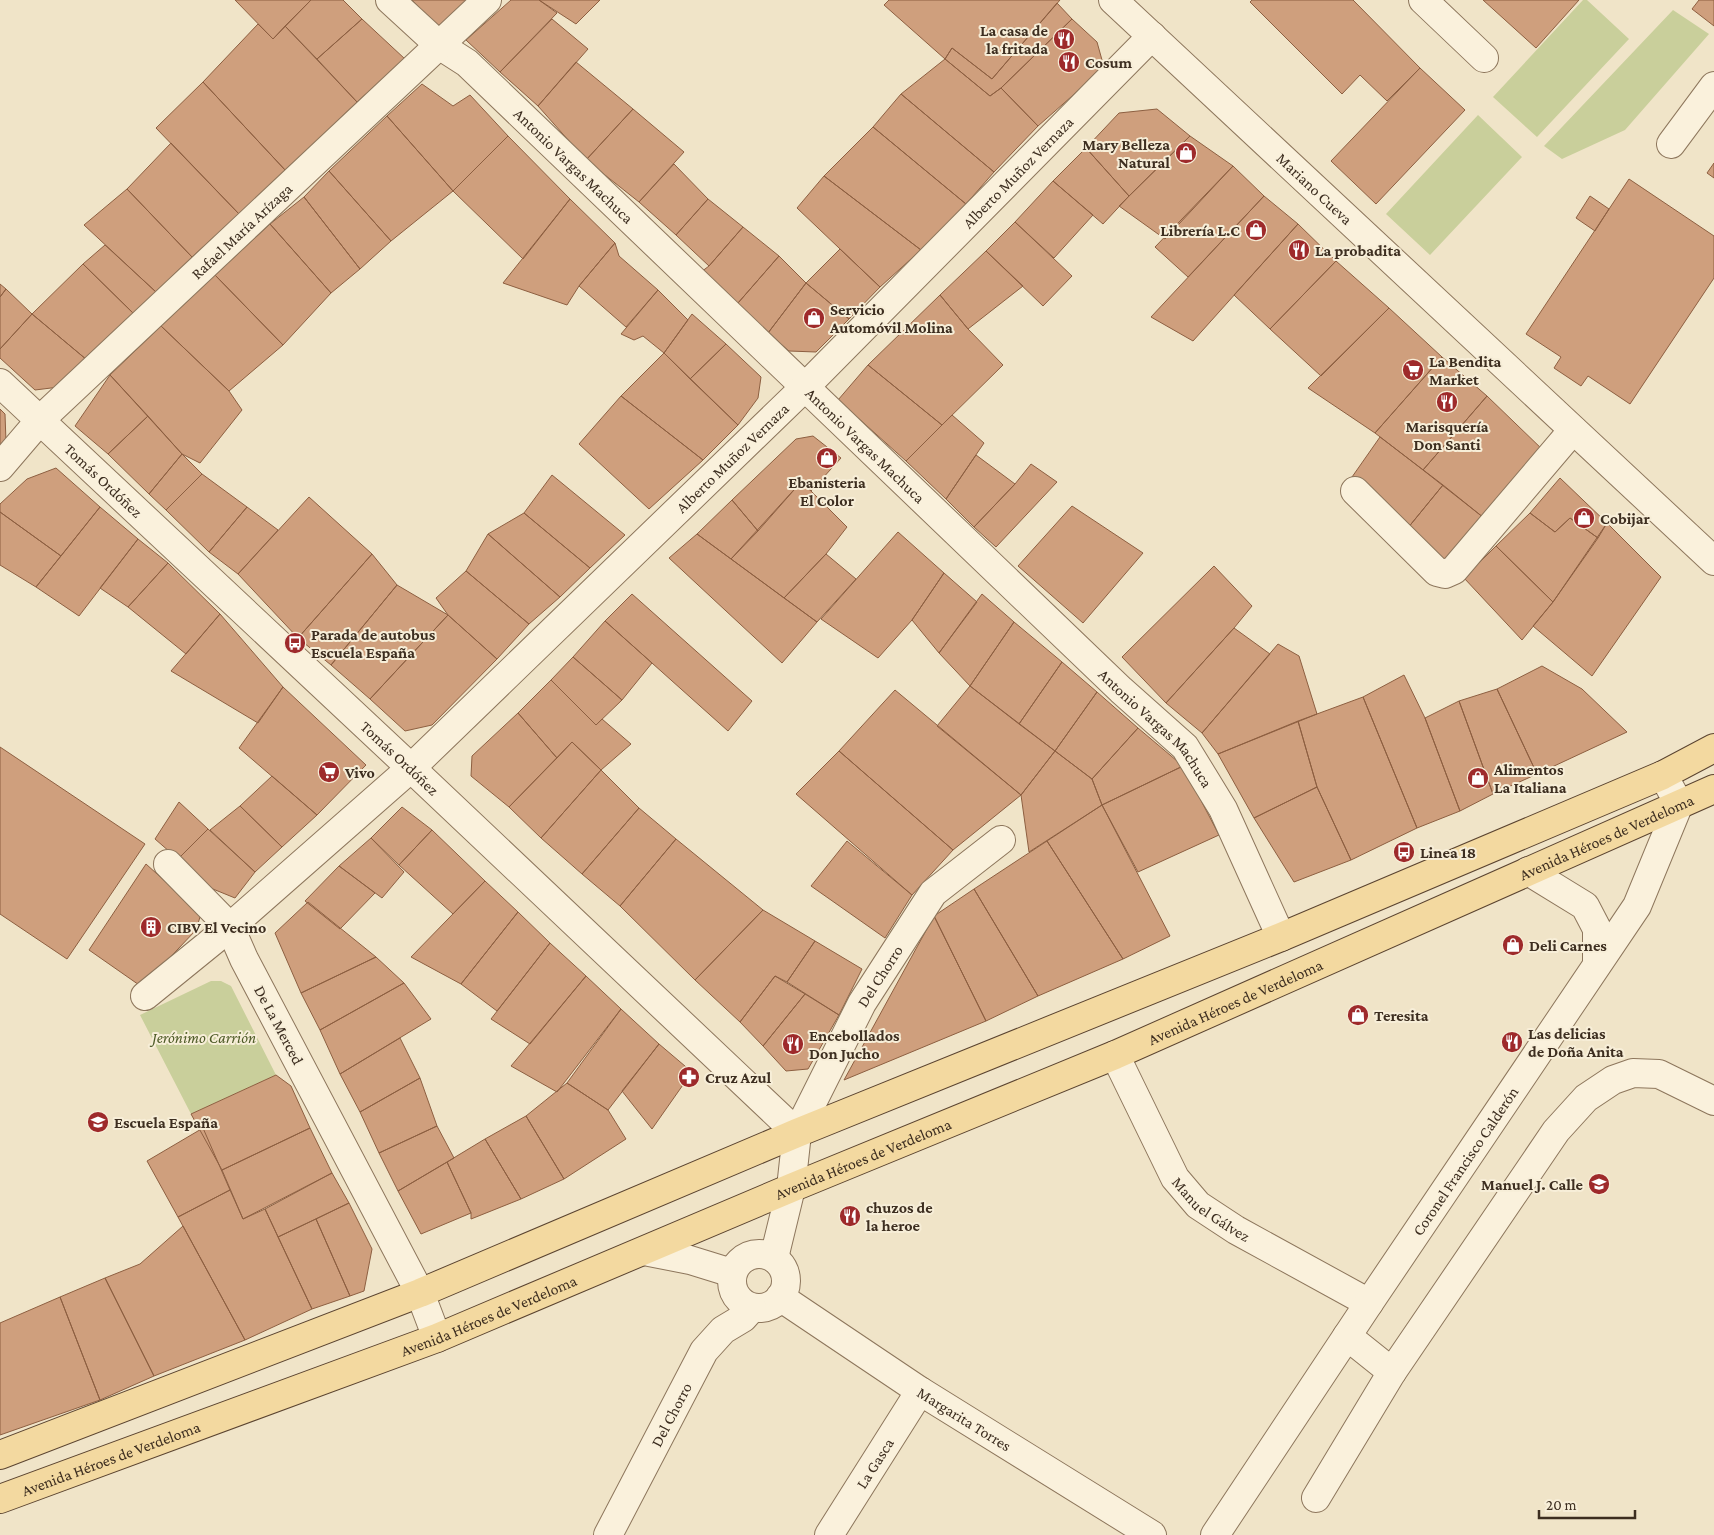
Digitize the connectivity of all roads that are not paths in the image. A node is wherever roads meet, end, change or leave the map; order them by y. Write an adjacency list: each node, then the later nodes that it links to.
1 (390, 0): 6 (street, Antonio Vargas Machuca)
2 (487, 0): 6 (street, Rafael María Arízaga)
3 (1113, 0): 5 (street, Mariano Cueva)
4 (1423, 0): 7 (street)
5 (1152, 36): 11 (street, Alberto Muñoz Vernaza); 13 (street, Mariano Cueva)
6 (439, 45): 11 (street, Antonio Vargas Machuca); 12 (street, Rafael María Arízaga)
7 (1484, 58)
8 (1714, 86): 9 (street)
9 (1671, 144)
10 (0, 382): 12 (street, Tomás Ordóñez)
11 (805, 386): 18 (street, Alberto Muñoz Vernaza); 26 (street, Antonio Vargas Machuca)
12 (40, 419): 14 (street, Rafael María Arízaga); 18 (street, Tomás Ordóñez)
13 (1574, 430): 15 (street); 16 (street, Mariano Cueva)
14 (0, 467)
15 (1355, 492)
16 (1714, 561)
17 (1714, 748): 19 (main road, Avenida Héroes de Verdeloma)
18 (411, 768): 25 (street); 31 (street, Tomás Ordóñez)
19 (1663, 775): 21 (street); 26 (main road, Avenida Héroes de Verdeloma)
20 (1714, 789): 21 (main road, Avenida Héroes de Verdeloma)
21 (1679, 804): 24 (main road, Avenida Héroes de Verdeloma); 27 (street, Coronel Francisco Calderón)
22 (1001, 840): 31 (street, Del Chorro)
23 (168, 864): 25 (street)
24 (1528, 871): 27 (street); 29 (main road, Avenida Héroes de Verdeloma)
25 (230, 927): 28 (street); 36 (street, De La Merced)
26 (1282, 937): 31 (main road, Avenida Héroes de Verdeloma)
27 (1597, 964): 38 (street, Coronel Francisco Calderón)
28 (145, 996)
29 (1116, 1055): 32 (main road, Avenida Héroes de Verdeloma); 38 (street, Manuel Gálvez)
30 (1714, 1101): 42 (street)
31 (797, 1133): 32 (street, Del Chorro); 36 (main road, Avenida Héroes de Verdeloma)
32 (791, 1188): 33 (main road, Avenida Héroes de Verdeloma); 34 (street, Del Chorro)
33 (644, 1251): 35 (street); 41 (main road, Avenida Héroes de Verdeloma)
34 (774, 1258): 35 (street); 37 (street)
35 (732, 1274): 39 (street)
36 (420, 1293): 41 (street, De La Merced); 44 (main road, Avenida Héroes de Verdeloma)
37 (780, 1297): 39 (street); 43 (street, Margarita Torres)
38 (1369, 1303): 40 (street, Coronel Francisco Calderón)
39 (752, 1308): 47 (street, Del Chorro)
40 (1347, 1336): 42 (street); 50 (street, Coronel Francisco Calderón)
41 (437, 1338): 46 (main road, Avenida Héroes de Verdeloma)
42 (1392, 1372): 45 (street)
43 (920, 1391): 48 (street, La Gasca); 49 (street, Margarita Torres)
44 (0, 1455)
45 (1316, 1498)
46 (0, 1499)
47 (608, 1535)
48 (829, 1535)
49 (1152, 1535)
50 (1216, 1535)

